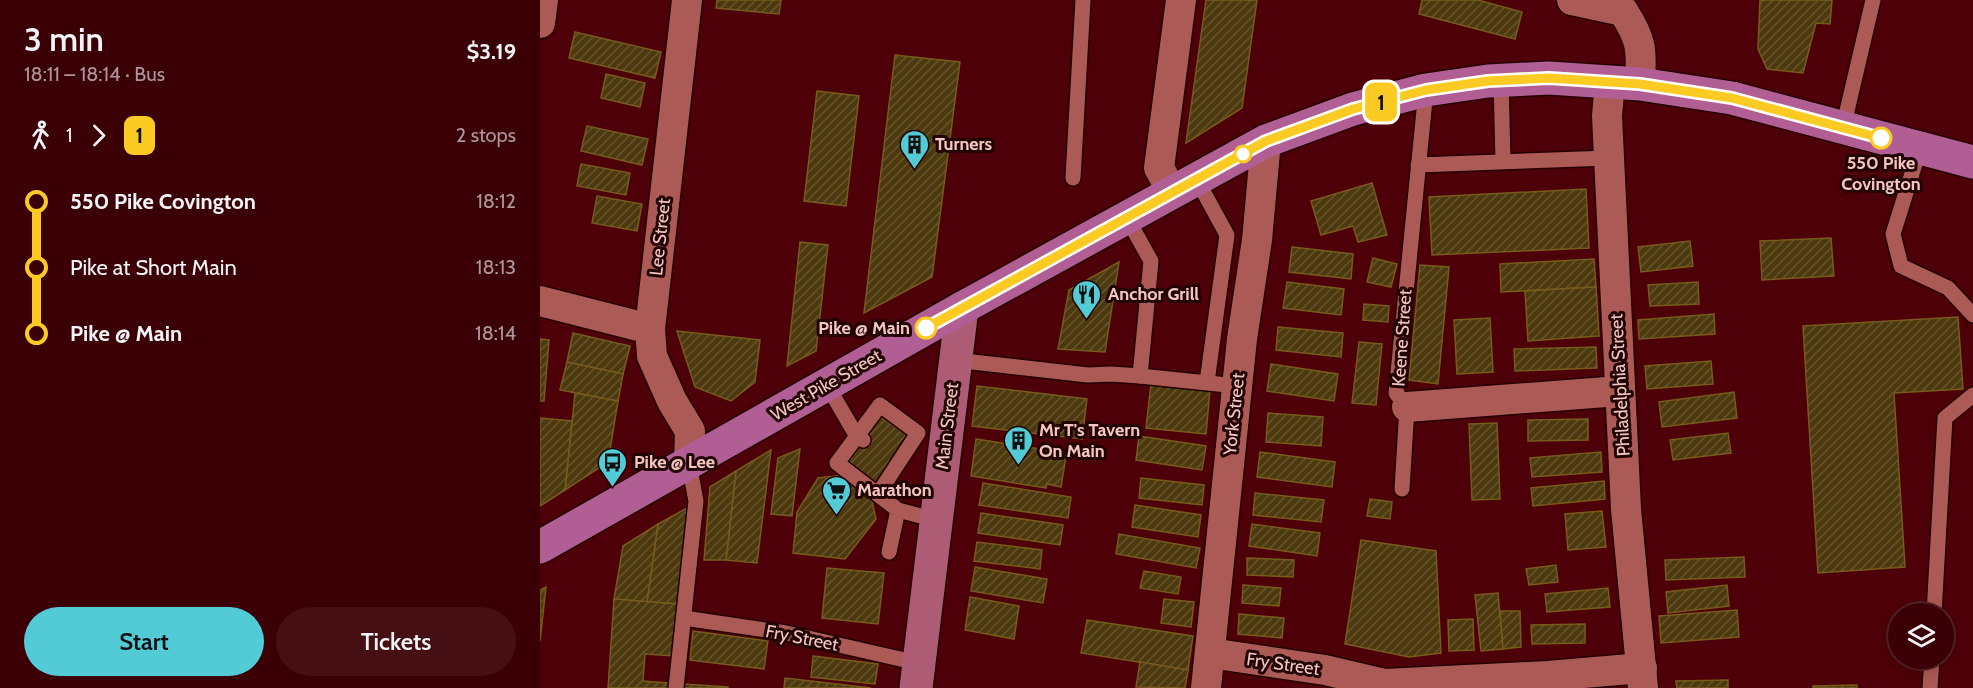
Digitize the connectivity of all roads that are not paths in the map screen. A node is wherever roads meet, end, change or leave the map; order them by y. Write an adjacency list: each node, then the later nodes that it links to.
1 (543, 0): 7 (street)
2 (687, 0): 24 (street, Lee Street)
3 (1083, 0): 18 (lane)
4 (1181, 0): 19 (street)
5 (1572, 0): 9 (street, Philadelphia Street)
6 (1873, 0): 11 (lane)
7 (540, 23)
8 (1501, 80): 9 (main road, West Pike Street); 10 (main road, West Pike Street); 15 (lane)
9 (1625, 83): 11 (main road, West Pike Street); 14 (street, Philadelphia Street)
10 (1426, 90): 12 (main road, West Pike Street); 17 (lane, Keene Street)
11 (1843, 128): 13 (main road, West Pike Street)
12 (1266, 141): 19 (main road, West Pike Street); 29 (street, York Street)
13 (1920, 148): 16 (main road, West Pike Street); 23 (lane)
14 (1609, 158): 15 (lane); 30 (street, Philadelphia Street)
15 (1503, 161): 17 (lane)
16 (1973, 162)
17 (1418, 165): 32 (lane, Keene Street)
18 (1073, 178)
19 (1185, 186): 20 (main road, West Pike Street); 27 (lane)
20 (1127, 218): 22 (main road, West Pike Street); 26 (lane)
21 (540, 301): 24 (street)
22 (962, 308): 25 (main road, Main Street); 28 (main road, West Pike Street)
23 (1973, 315)
24 (650, 329): 34 (street, Lee Street)
25 (955, 360): 26 (lane); 38 (main road, Main Street)
26 (1140, 376): 27 (lane)
27 (1207, 382): 29 (lane)
28 (827, 385): 33 (lane); 34 (main road, West Pike Street)
29 (1238, 386): 43 (street, York Street)
30 (1620, 391): 32 (street, Keene Street); 46 (street, Philadelphia Street)
31 (1973, 395): 41 (lane)
32 (1407, 407): 35 (lane)
33 (860, 437): 36 (lane); 36 (lane)
34 (689, 464): 39 (main road, West Pike Street); 42 (lane)
35 (1402, 489)
36 (878, 494): 37 (lane)
37 (898, 510): 38 (lane); 40 (lane)
38 (936, 520): 45 (main road, Main Street)
39 (540, 547)
40 (889, 552)
41 (1935, 603)
42 (684, 618): 45 (lane, Fry Street); 47 (lane)
43 (1210, 653): 46 (street, Fry Street); 48 (street, York Street)
44 (1931, 669): 49 (lane)
45 (917, 675)
46 (1642, 678)
47 (676, 688)
48 (1206, 688)
49 (1930, 688)

